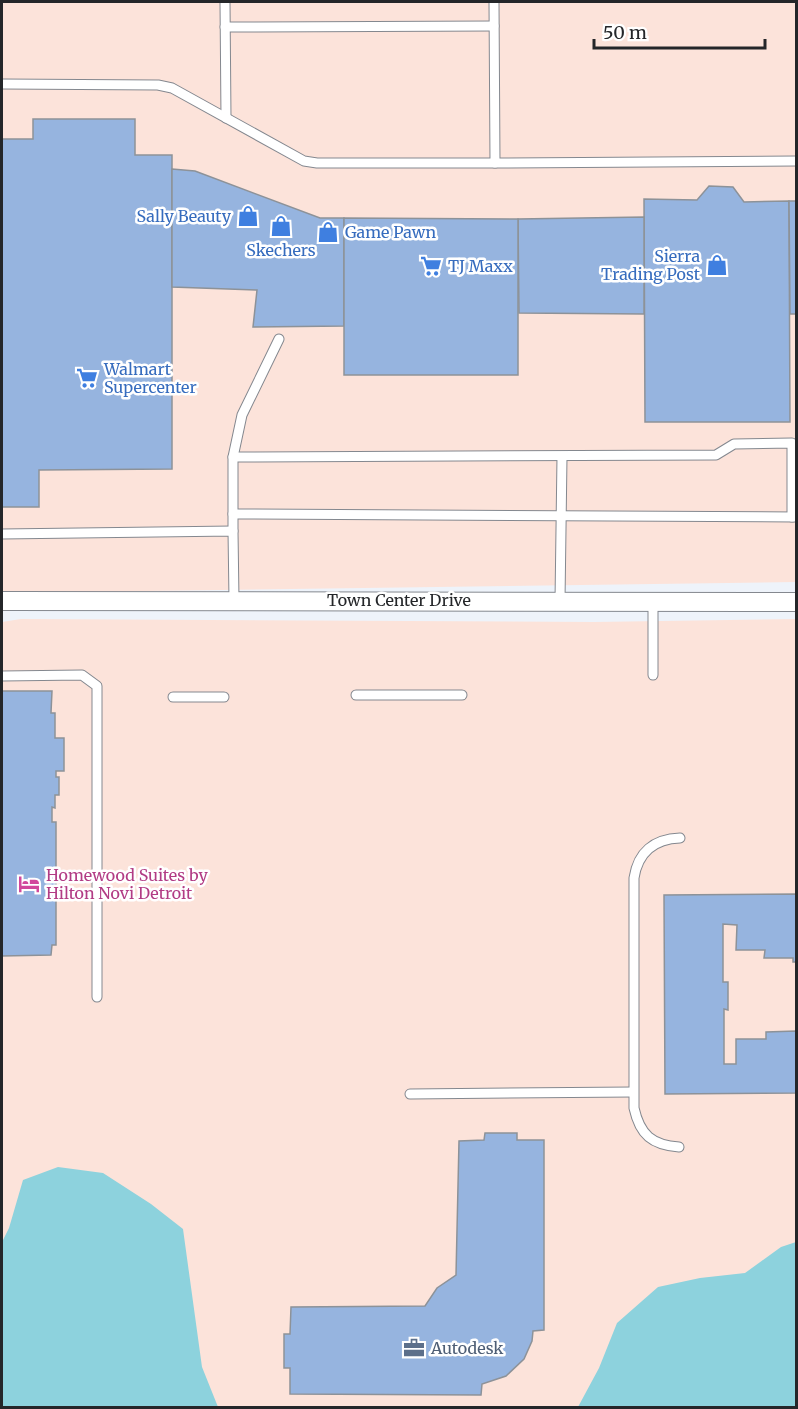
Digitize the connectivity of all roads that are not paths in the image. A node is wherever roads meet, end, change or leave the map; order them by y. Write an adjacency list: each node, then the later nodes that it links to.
1 (225, 2): 4 (lane)
2 (494, 2): 3 (lane)
3 (494, 26): 4 (lane); 8 (lane)
4 (225, 27): 6 (lane)
5 (2, 84): 6 (lane)
6 (226, 118): 8 (lane)
7 (796, 161): 8 (lane)
8 (495, 163)
9 (279, 339): 10 (lane)
10 (233, 457): 11 (lane); 12 (lane)
11 (562, 457): 13 (lane); 14 (lane)
12 (233, 514): 13 (lane); 15 (lane)
13 (561, 517): 14 (lane); 19 (lane)
14 (794, 517)
15 (233, 531): 16 (lane); 17 (lane)
16 (2, 534)
17 (234, 600): 18 (street, Town Center Drive); 19 (street, Town Center Drive)
18 (2, 601)
19 (560, 601): 20 (street, Town Center Drive)
20 (654, 602): 21 (street, Town Center Drive); 22 (lane)
21 (796, 602)
22 (653, 675)
23 (2, 676): 29 (lane)
24 (356, 695): 25 (lane)
25 (462, 695)
26 (173, 697): 27 (lane)
27 (224, 697)
28 (680, 838): 30 (lane)
29 (97, 997)
30 (633, 1092): 31 (lane); 32 (lane)
31 (410, 1094)
32 (679, 1147)

